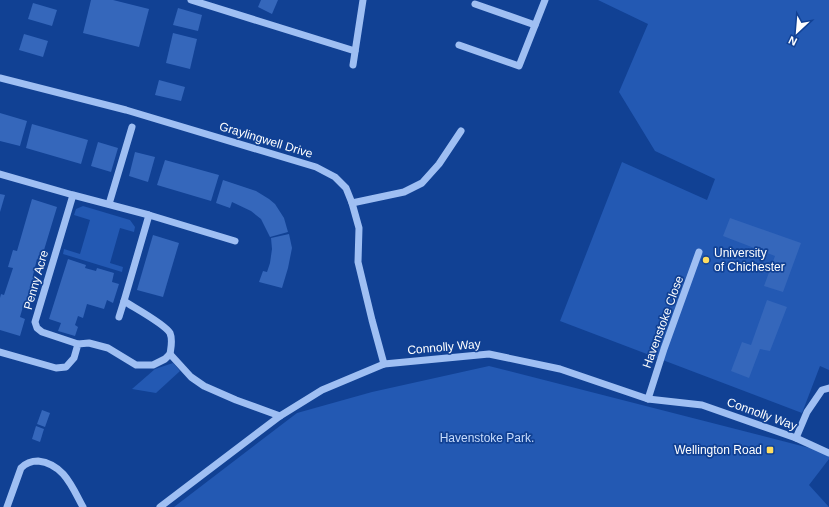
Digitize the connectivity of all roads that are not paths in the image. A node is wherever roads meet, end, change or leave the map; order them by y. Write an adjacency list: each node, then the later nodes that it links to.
1 (191, 0): 7 (street)
2 (363, 0): 7 (street)
3 (545, 0): 5 (street)
4 (475, 4): 5 (street)
5 (535, 25): 6 (street)
6 (459, 45)
7 (355, 51): 8 (street)
8 (353, 65)
9 (0, 78): 14 (street, Graylingwell Drive)
10 (132, 127): 15 (street)
11 (461, 131): 14 (street)
12 (0, 174): 13 (street)
13 (73, 195): 15 (street); 21 (street, Penny Acre)
14 (352, 203): 24 (street, Graylingwell Drive)
15 (109, 204): 16 (street)
16 (149, 215): 17 (street); 19 (street)
17 (235, 241)
18 (699, 252): 26 (street, Havenstoke Close)
19 (124, 301): 20 (street); 23 (street)
20 (119, 317)
21 (78, 344): 22 (street); 23 (street, Penny Acre)
22 (0, 352)
23 (170, 354): 27 (street)
24 (384, 364): 26 (street, Connolly Way); 27 (street, Connolly Way)
25 (829, 388): 28 (street)
26 (648, 398): 28 (street, Connolly Way)
27 (280, 416): 32 (street, Connolly Way)
28 (796, 438): 29 (street, Connolly Way)
29 (829, 452)
30 (7, 507): 31 (street)
31 (83, 507)
32 (160, 507)

